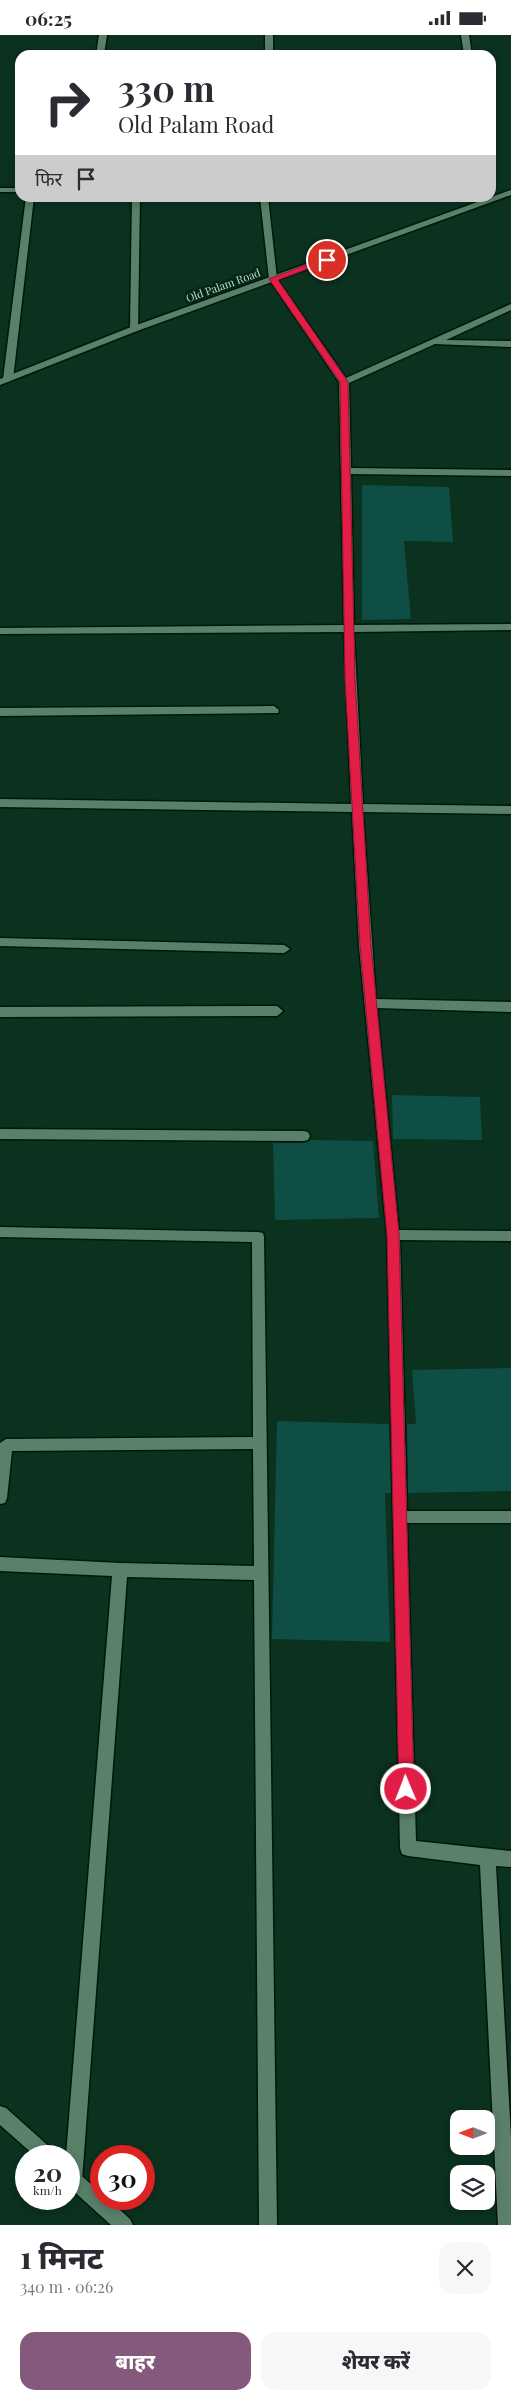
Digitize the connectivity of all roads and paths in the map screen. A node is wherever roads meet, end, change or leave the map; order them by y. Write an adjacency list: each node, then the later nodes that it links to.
1 (103, 35): 4 (street)
2 (270, 35): 5 (street)
3 (465, 35): 6 (street)
4 (101, 50)
5 (269, 50)
6 (467, 50)
7 (0, 190): 8 (street)
8 (15, 190)
9 (511, 192): 10 (street, Old Palam Road)
10 (496, 196)
11 (29, 202): 20 (street)
12 (136, 202): 17 (street)
13 (265, 202): 15 (street)
14 (479, 202): 15 (street, Old Palam Road)
15 (273, 279): 17 (street, Old Palam Road); 21 (street)
16 (511, 307): 18 (street)
17 (134, 329): 20 (street, Old Palam Road)
18 (433, 342): 19 (street); 21 (street)
19 (511, 345)
20 (4, 380)
21 (344, 382): 22 (street)
22 (347, 471): 23 (street); 25 (street)
23 (511, 473)
24 (511, 627): 25 (street)
25 (348, 629): 26 (street); 30 (street)
26 (0, 631)
27 (274, 710): 28 (street)
28 (0, 712)
29 (0, 803): 30 (street)
30 (358, 808): 31 (street); 34 (street)
31 (511, 810)
32 (0, 942): 33 (street)
33 (284, 949)
34 (371, 1003): 35 (street); 41 (street)
35 (511, 1007)
36 (277, 1011): 37 (street)
37 (0, 1012)
38 (0, 1133): 39 (street)
39 (304, 1136)
40 (0, 1232): 43 (street)
41 (393, 1235): 42 (street); 45 (street)
42 (511, 1236)
43 (261, 1443): 44 (street); 49 (street)
44 (0, 1498)
45 (400, 1517): 46 (street); 50 (street)
46 (511, 1517)
47 (0, 1564): 48 (street)
48 (120, 1570): 49 (street); 54 (street)
49 (262, 1573): 57 (street)
50 (488, 1858): 51 (street); 58 (street)
51 (511, 1859)
52 (0, 2114): 53 (street)
53 (35, 2145)
54 (74, 2145)
55 (80, 2186): 56 (street)
56 (124, 2225)
57 (268, 2225)
58 (507, 2225)

